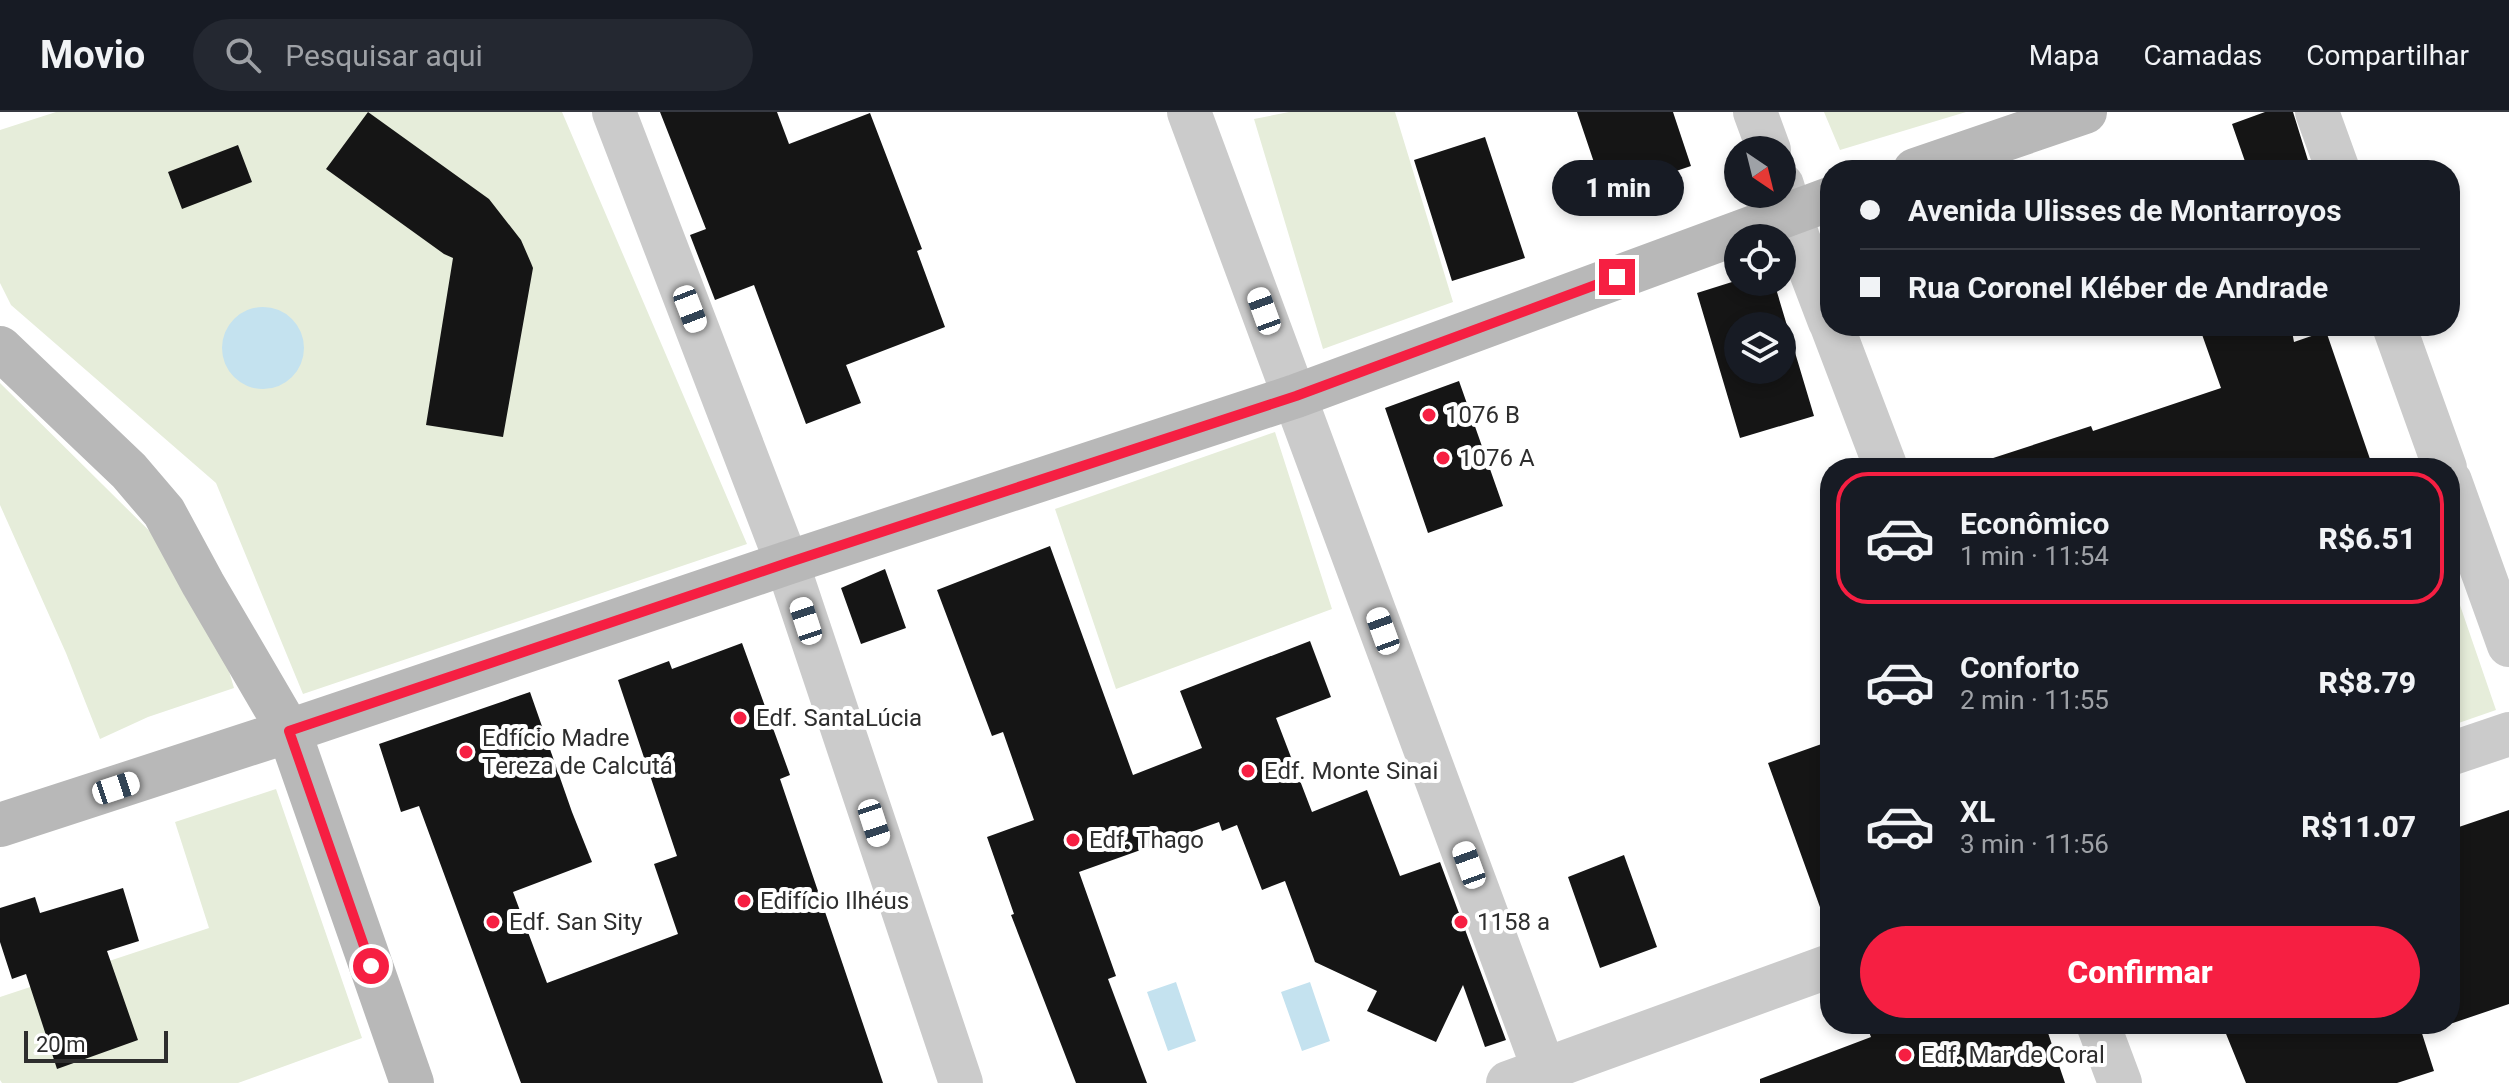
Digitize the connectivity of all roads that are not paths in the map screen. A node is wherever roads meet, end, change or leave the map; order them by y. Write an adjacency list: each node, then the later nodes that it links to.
1 (614, 112): 18 (street)
2 (1189, 112): 14 (street)
3 (1755, 112): 6 (street)
4 (2085, 112): 7 (main road)
5 (2317, 112): 8 (street)
6 (1764, 136)
7 (1944, 160)
8 (2334, 160)
9 (1801, 199): 10 (street); 14 (main road)
10 (1820, 295)
11 (1836, 336): 15 (street)
12 (2398, 336): 16 (street)
13 (0, 348): 20 (main road)
14 (1296, 396): 18 (main road); 26 (street)
15 (1882, 458)
16 (2441, 458)
17 (2460, 509): 19 (street)
18 (787, 563): 20 (main road); 28 (street)
19 (2509, 645)
20 (289, 731): 23 (main road); 27 (main road)
21 (2509, 734): 22 (street)
22 (2460, 751)
23 (0, 825)
24 (1820, 970): 26 (street)
25 (2102, 1034): 29 (street)
26 (1534, 1079)
27 (412, 1083)
28 (961, 1083)
29 (2120, 1083)

